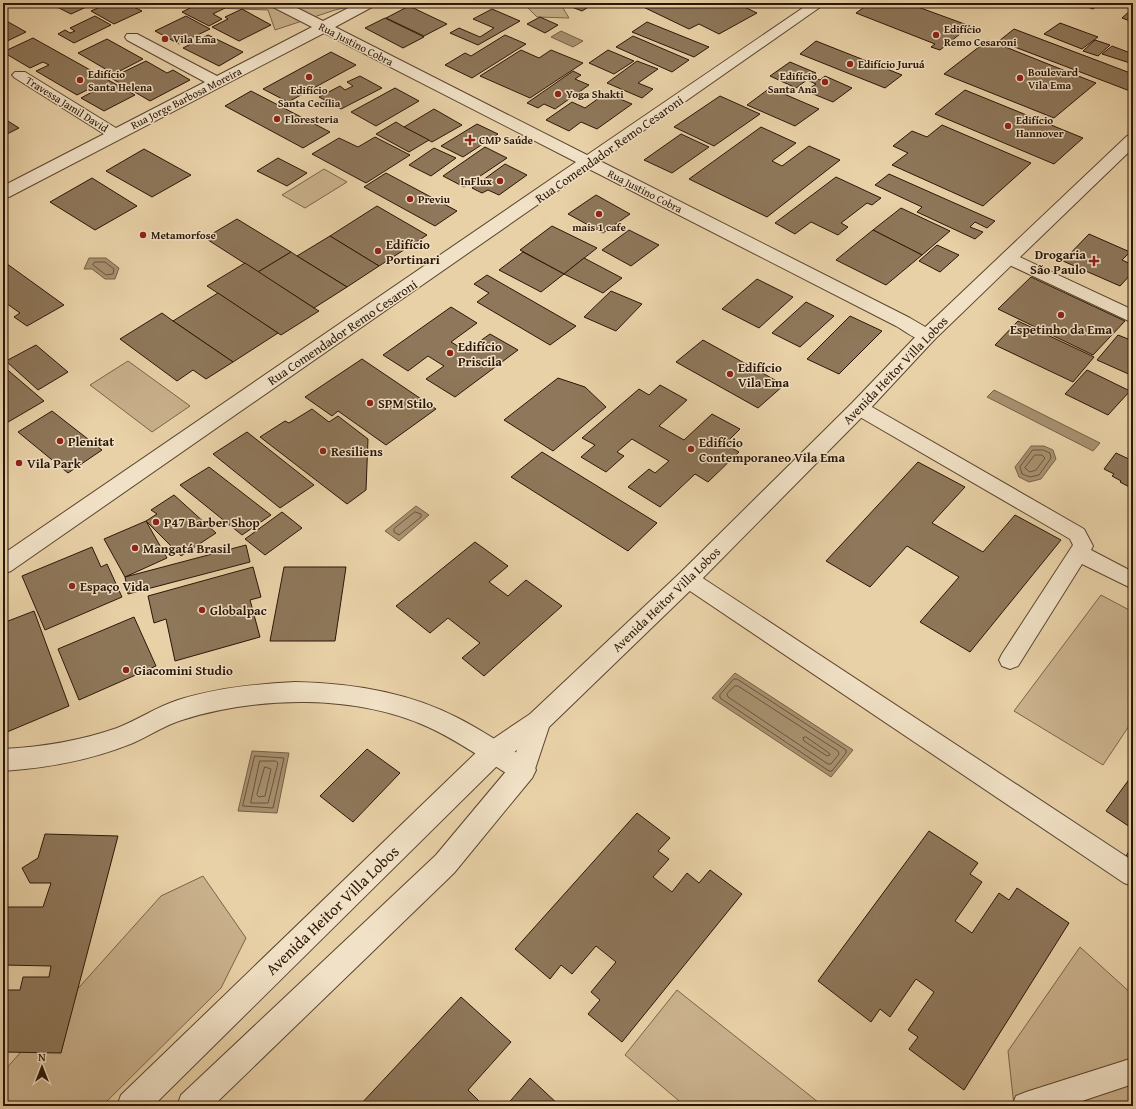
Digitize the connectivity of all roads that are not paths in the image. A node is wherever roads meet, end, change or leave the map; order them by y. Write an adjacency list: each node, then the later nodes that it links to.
1 (276, 3): 4 (street, Rua Justino Cobra)
2 (369, 3): 4 (street, Rua Jorge Barbosa Moreira)
3 (819, 3): 10 (street, Rua Comendador Remo Cesaroni)
4 (324, 28): 7 (street, Rua Jorge Barbosa Moreira); 10 (street, Rua Justino Cobra)
5 (132, 37): 7 (street)
6 (20, 75): 8 (street, Travessa Jamil David)
7 (216, 82): 8 (street, Rua Jorge Barbosa Moreira)
8 (115, 134): 11 (street, Rua Jorge Barbosa Moreira)
9 (1133, 139): 12 (street, Avenida Heitor Villa Lobos)
10 (589, 163): 14 (street, Rua Justino Cobra); 17 (street, Rua Comendador Remo Cesaroni)
11 (3, 193)
12 (1009, 258): 13 (street); 14 (street, Avenida Heitor Villa Lobos)
13 (1133, 317)
14 (927, 336): 15 (street, Avenida Heitor Villa Lobos)
15 (859, 408): 16 (lane); 18 (street, Avenida Heitor Villa Lobos)
16 (1079, 553): 19 (lane); 20 (lane)
17 (3, 565)
18 (688, 579): 21 (street, Avenida Heitor Villa Lobos); 25 (lane)
19 (1133, 581)
20 (1010, 660)
21 (539, 721): 22 (street, Avenida Heitor Villa Lobos); 24 (street, Avenida Heitor Villa Lobos)
22 (493, 753): 23 (street); 24 (street); 27 (street, Avenida Heitor Villa Lobos)
23 (3, 760)
24 (523, 770): 28 (street, Avenida Heitor Villa Lobos)
25 (1133, 875)
26 (1133, 1071): 29 (lane)
27 (132, 1106)
28 (192, 1106)
29 (1026, 1106)

